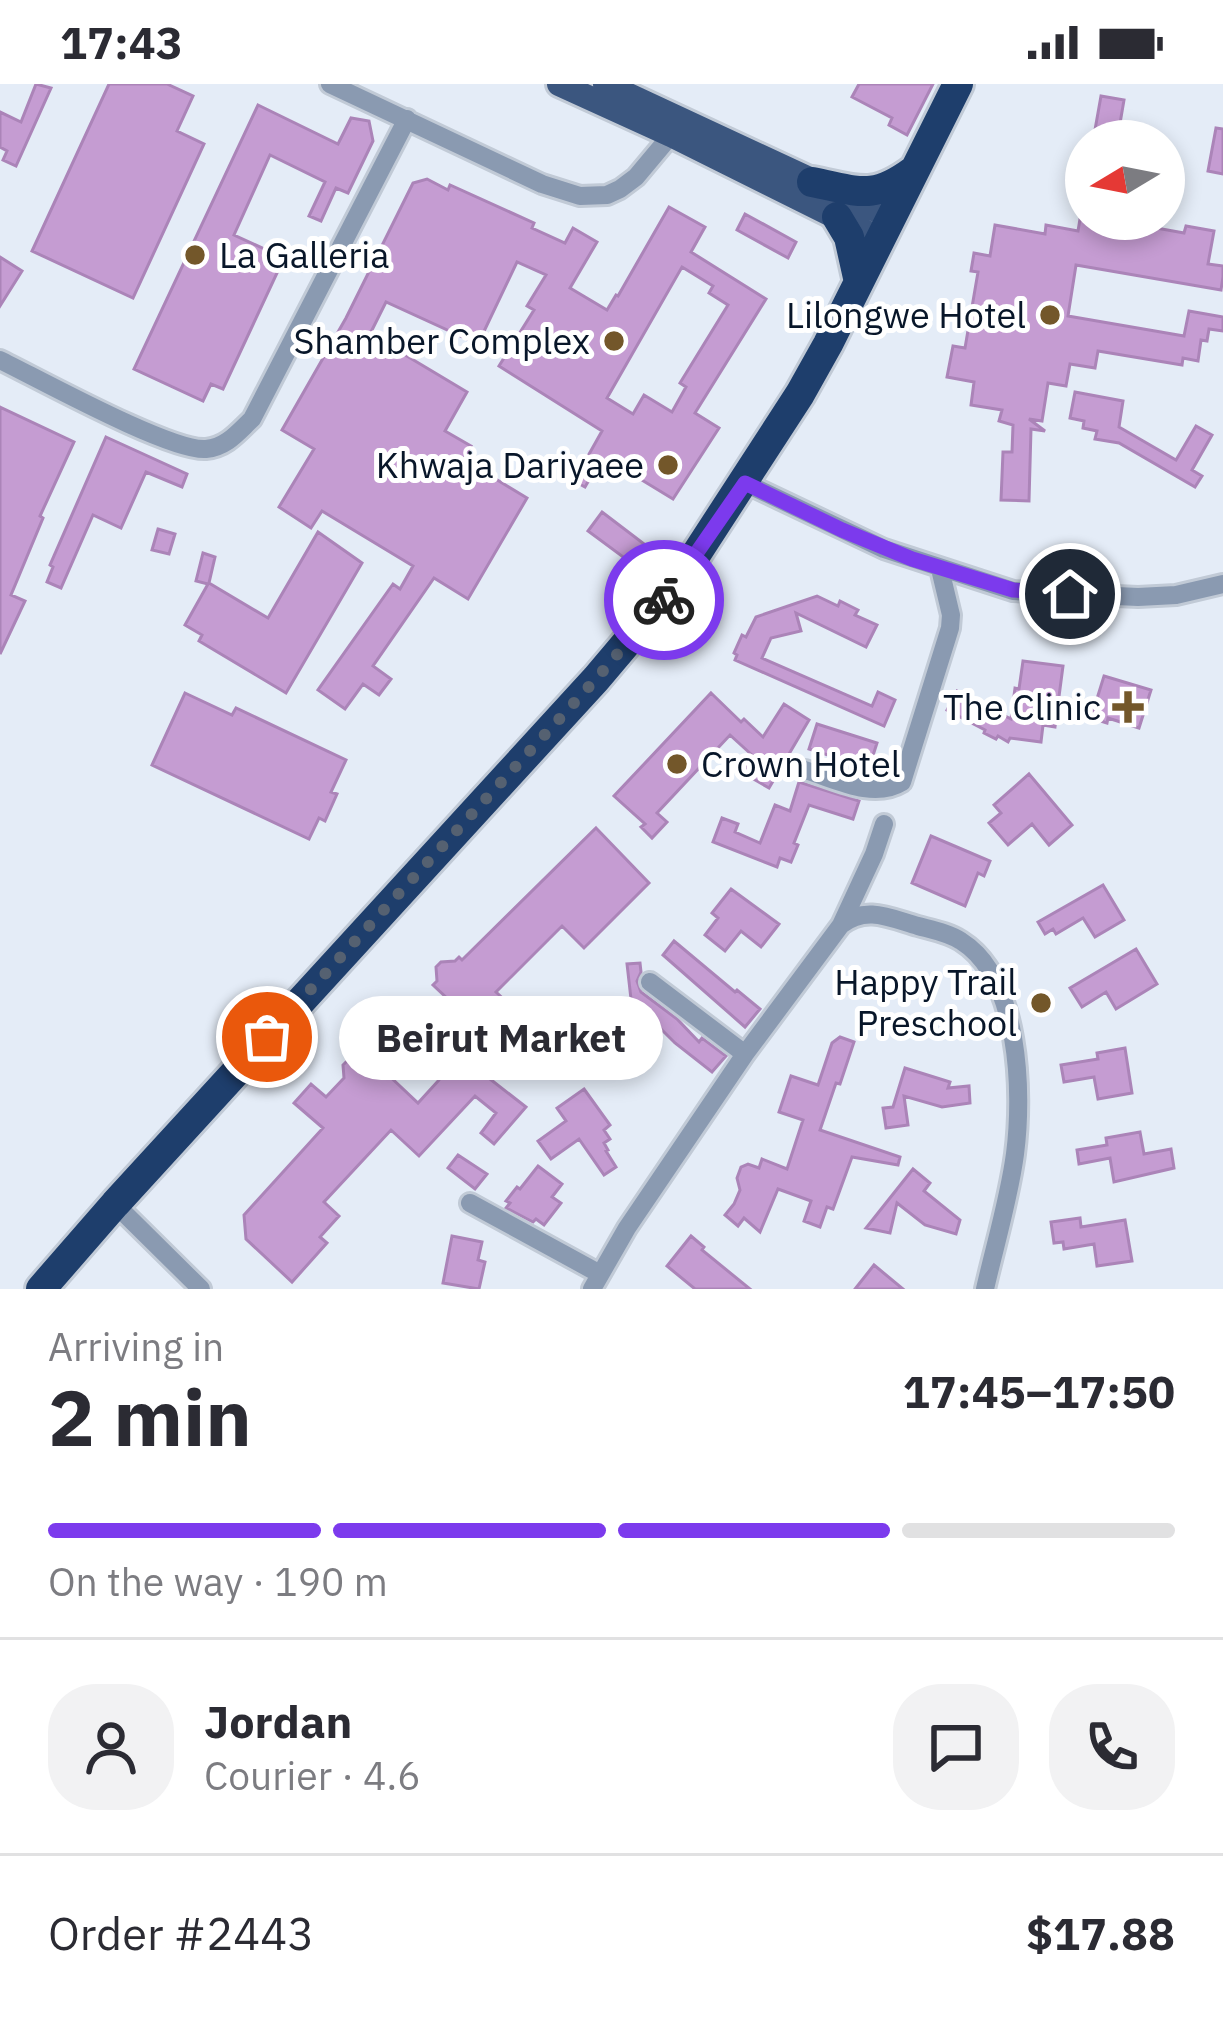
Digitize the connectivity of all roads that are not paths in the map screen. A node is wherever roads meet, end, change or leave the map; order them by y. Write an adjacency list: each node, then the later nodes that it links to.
1 (330, 84): 6 (street)
2 (559, 84): 5 (main road)
3 (605, 84): 5 (main road)
4 (958, 84): 8 (highway)
5 (643, 102): 7 (main road)
6 (407, 119): 7 (street); 13 (street)
7 (677, 128): 9 (main road); 10 (main road)
8 (916, 170): 9 (highway); 11 (highway)
9 (812, 182): 11 (main road)
10 (837, 218): 11 (main road); 12 (highway)
11 (885, 228): 12 (highway)
12 (859, 282): 14 (highway)
13 (0, 360)
14 (745, 483): 15 (street); 23 (highway)
15 (940, 569): 16 (street); 17 (street)
16 (1223, 584)
17 (805, 770)
18 (884, 824): 19 (street)
19 (841, 925): 21 (street); 27 (street)
20 (650, 982): 21 (street)
21 (745, 1054): 24 (street)
22 (470, 1203): 24 (street)
23 (115, 1204): 25 (highway); 26 (street)
24 (596, 1282)
25 (40, 1289)
26 (201, 1289)
27 (985, 1289)

